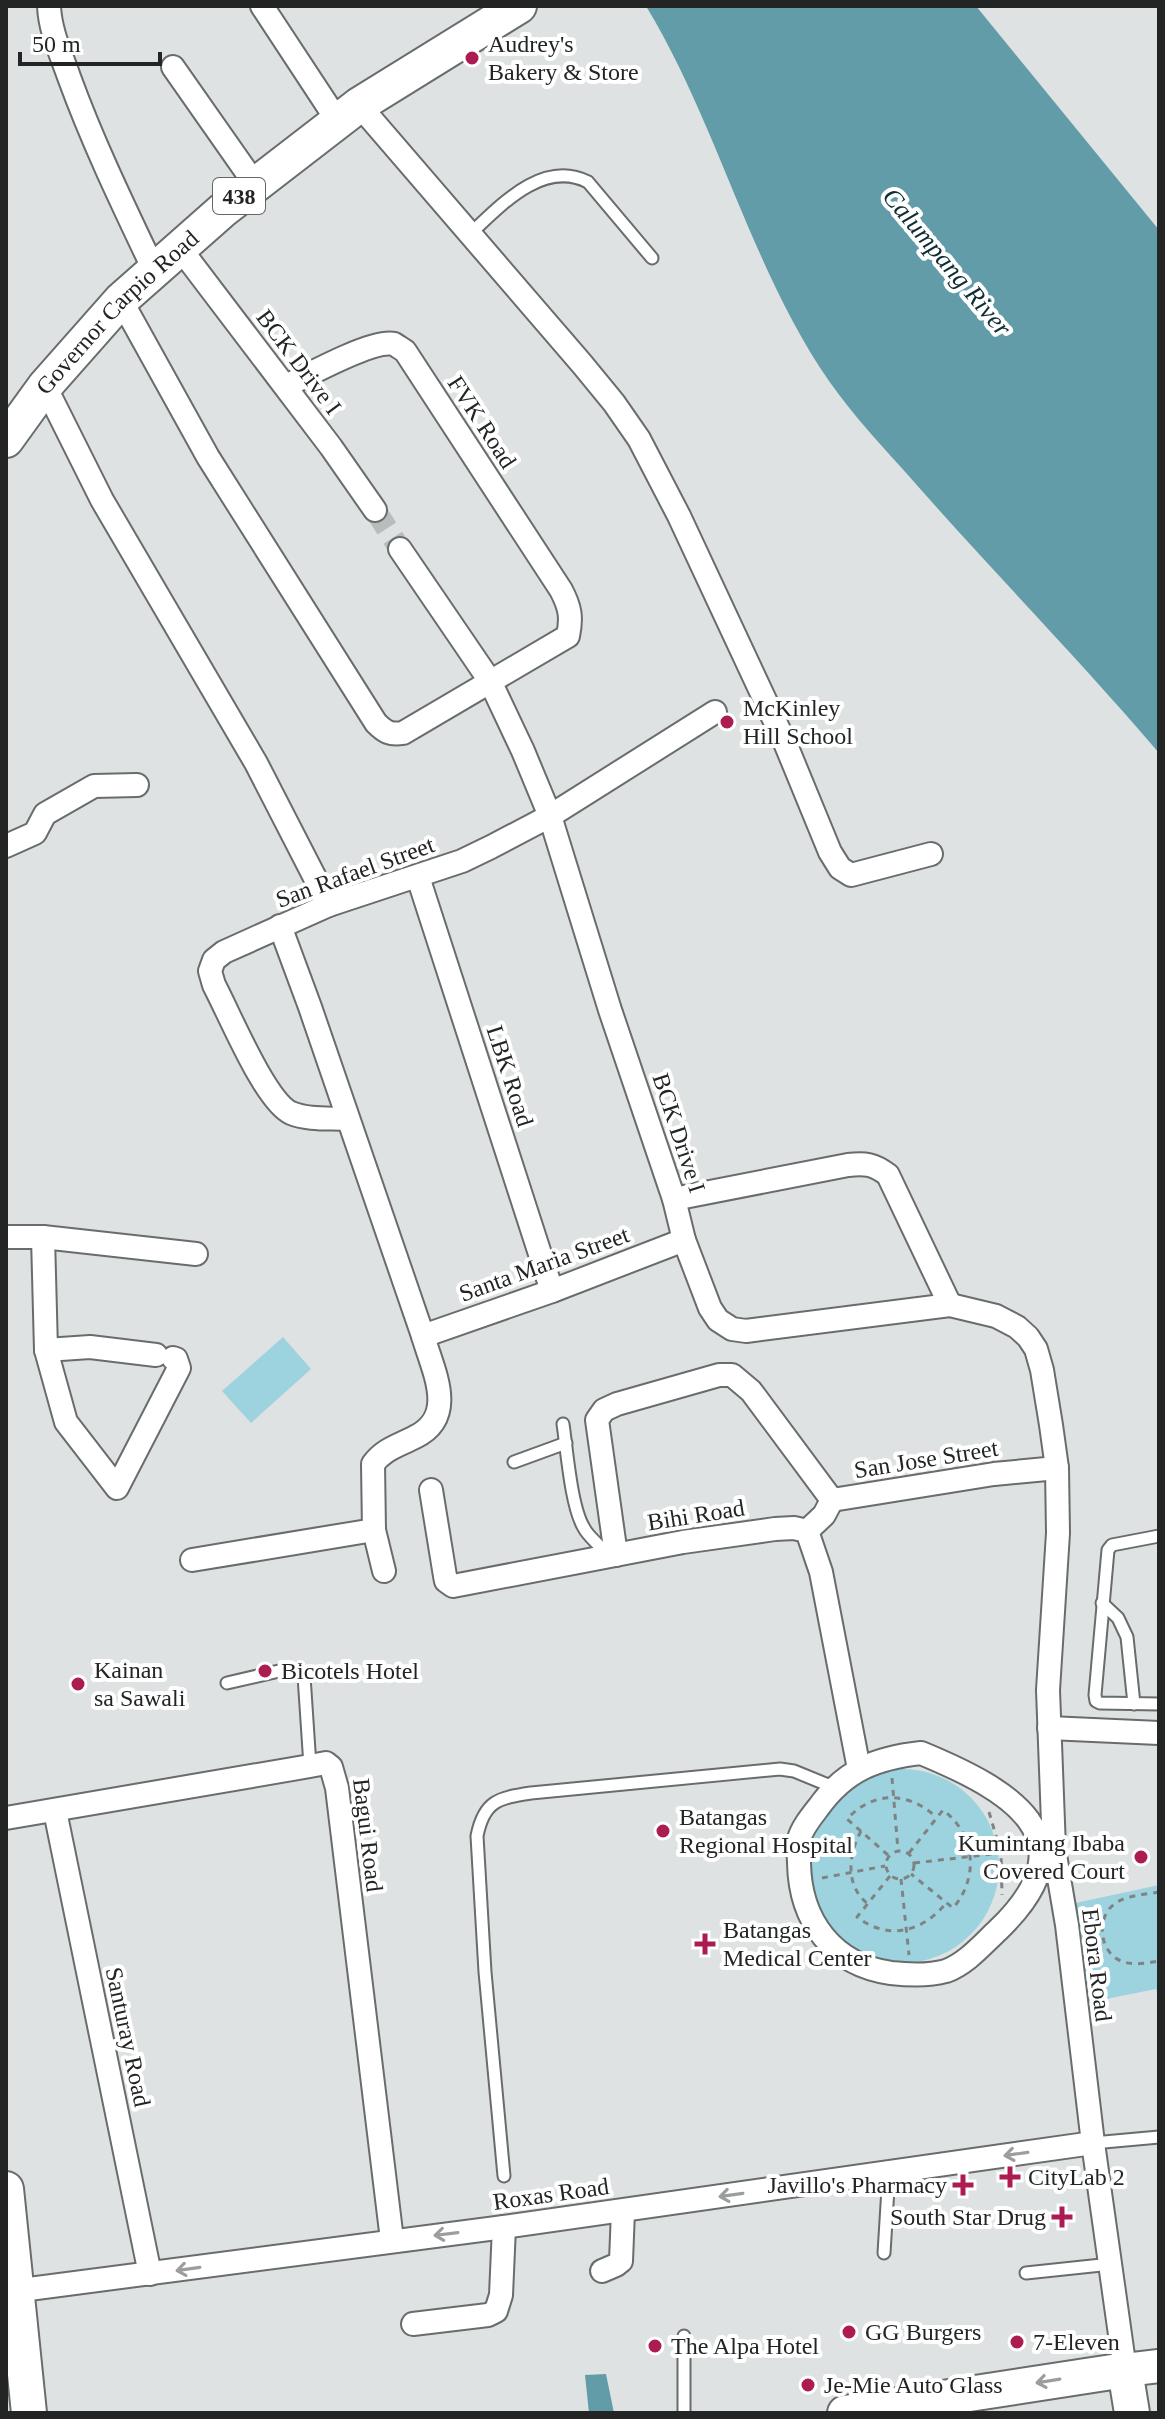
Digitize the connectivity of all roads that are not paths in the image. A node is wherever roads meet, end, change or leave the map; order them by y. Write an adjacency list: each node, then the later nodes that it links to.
1 (49, 6): 10 (street)
2 (262, 6): 5 (street)
3 (519, 6): 5 (main road, Governor Carpio Road / 438)
4 (173, 67): 6 (street)
5 (348, 112): 6 (main road, Governor Carpio Road / 438); 7 (street)
6 (255, 184): 8 (main road, Governor Carpio Road / 438)
7 (470, 234): 9 (lane); 22 (street)
8 (179, 247): 10 (main road, Governor Carpio Road / 438); 13 (street, BCK Drive I)
9 (652, 258)
10 (154, 270): 11 (main road, Governor Carpio Road / 438)
11 (121, 300): 12 (main road, Governor Carpio Road / 438); 17 (street)
12 (45, 386): 14 (main road, Governor Carpio Road / 438); 24 (street)
13 (286, 386): 15 (street, BCK Drive I); 17 (street, FVK Road)
14 (6, 440)
15 (375, 510)
16 (400, 549): 17 (street, BCK Drive I)
17 (490, 681): 20 (street, BCK Drive I)
18 (715, 712): 20 (street, San Rafael Street)
19 (137, 785): 21 (street)
20 (550, 816): 23 (street, San Rafael Street); 27 (street, BCK Drive I)
21 (6, 846)
22 (931, 854)
23 (418, 877): 24 (street, San Rafael Street); 32 (street, LBK Road)
24 (329, 905): 25 (street, San Rafael Street)
25 (280, 926): 26 (street); 26 (street, San Rafael Street)
26 (347, 1119): 34 (street)
27 (674, 1199): 30 (street, BCK Drive I); 33 (street)
28 (6, 1237): 29 (street)
29 (43, 1237): 31 (street); 35 (street)
30 (684, 1240): 32 (street, Santa Maria Street); 33 (street, BCK Drive I)
31 (196, 1254)
32 (552, 1291): 34 (street, Santa Maria Street)
33 (950, 1305): 39 (street, BCK Drive I)
34 (423, 1336): 42 (street)
35 (46, 1350): 35 (street)
36 (563, 1424): 37 (lane)
37 (566, 1443): 38 (lane); 45 (lane)
38 (514, 1462)
39 (1057, 1468): 41 (street, San Jose Street); 52 (street, Ebora Road)
40 (431, 1490): 45 (street, Bihi Road)
41 (832, 1500): 43 (street); 45 (street, San Jose Street)
42 (374, 1530): 46 (street); 47 (street)
43 (807, 1531): 45 (street, Bihi Road); 55 (street)
44 (1159, 1536): 48 (lane)
45 (612, 1556)
46 (192, 1560)
47 (384, 1571)
48 (1102, 1603): 50 (lane); 50 (lane)
49 (227, 1683): 54 (lane)
50 (1134, 1704): 51 (lane)
51 (1159, 1704)
52 (1049, 1728): 53 (street); 59 (street, Ebora Road)
53 (1159, 1733)
54 (310, 1766): 57 (street); 67 (street, Bagui Road)
55 (859, 1769): 56 (street); 59 (street)
56 (833, 1787): 59 (street); 63 (lane)
57 (55, 1811): 58 (street); 72 (street, Santuray Road)
58 (6, 1818)
59 (1048, 1850): 61 (street, Ebora Road)
60 (1159, 2137): 61 (lane)
61 (1093, 2143): 62 (street, Roxas Road, one-way to 62); 69 (street, Ebora Road)
62 (889, 2172): 65 (street, Roxas Road, one-way to 65); 68 (lane)
63 (504, 2176)
64 (6, 2189): 73 (main road)
65 (623, 2211): 66 (street, Roxas Road); 70 (street)
66 (504, 2227): 67 (street, Roxas Road, one-way to 67); 74 (street)
67 (392, 2240): 72 (street, Roxas Road, one-way to 72)
68 (884, 2253)
69 (1111, 2264): 71 (lane); 77 (street, Ebora Road)
70 (602, 2271)
71 (1026, 2273)
72 (150, 2274): 73 (street, Roxas Road)
73 (11, 2291): 79 (main road)
74 (413, 2324)
75 (684, 2336): 80 (lane)
76 (1159, 2366): 77 (main road)
77 (1125, 2370): 78 (main road, one-way to 78); 81 (main road)
78 (854, 2412)
79 (29, 2413)
80 (684, 2413)
81 (1132, 2413)

